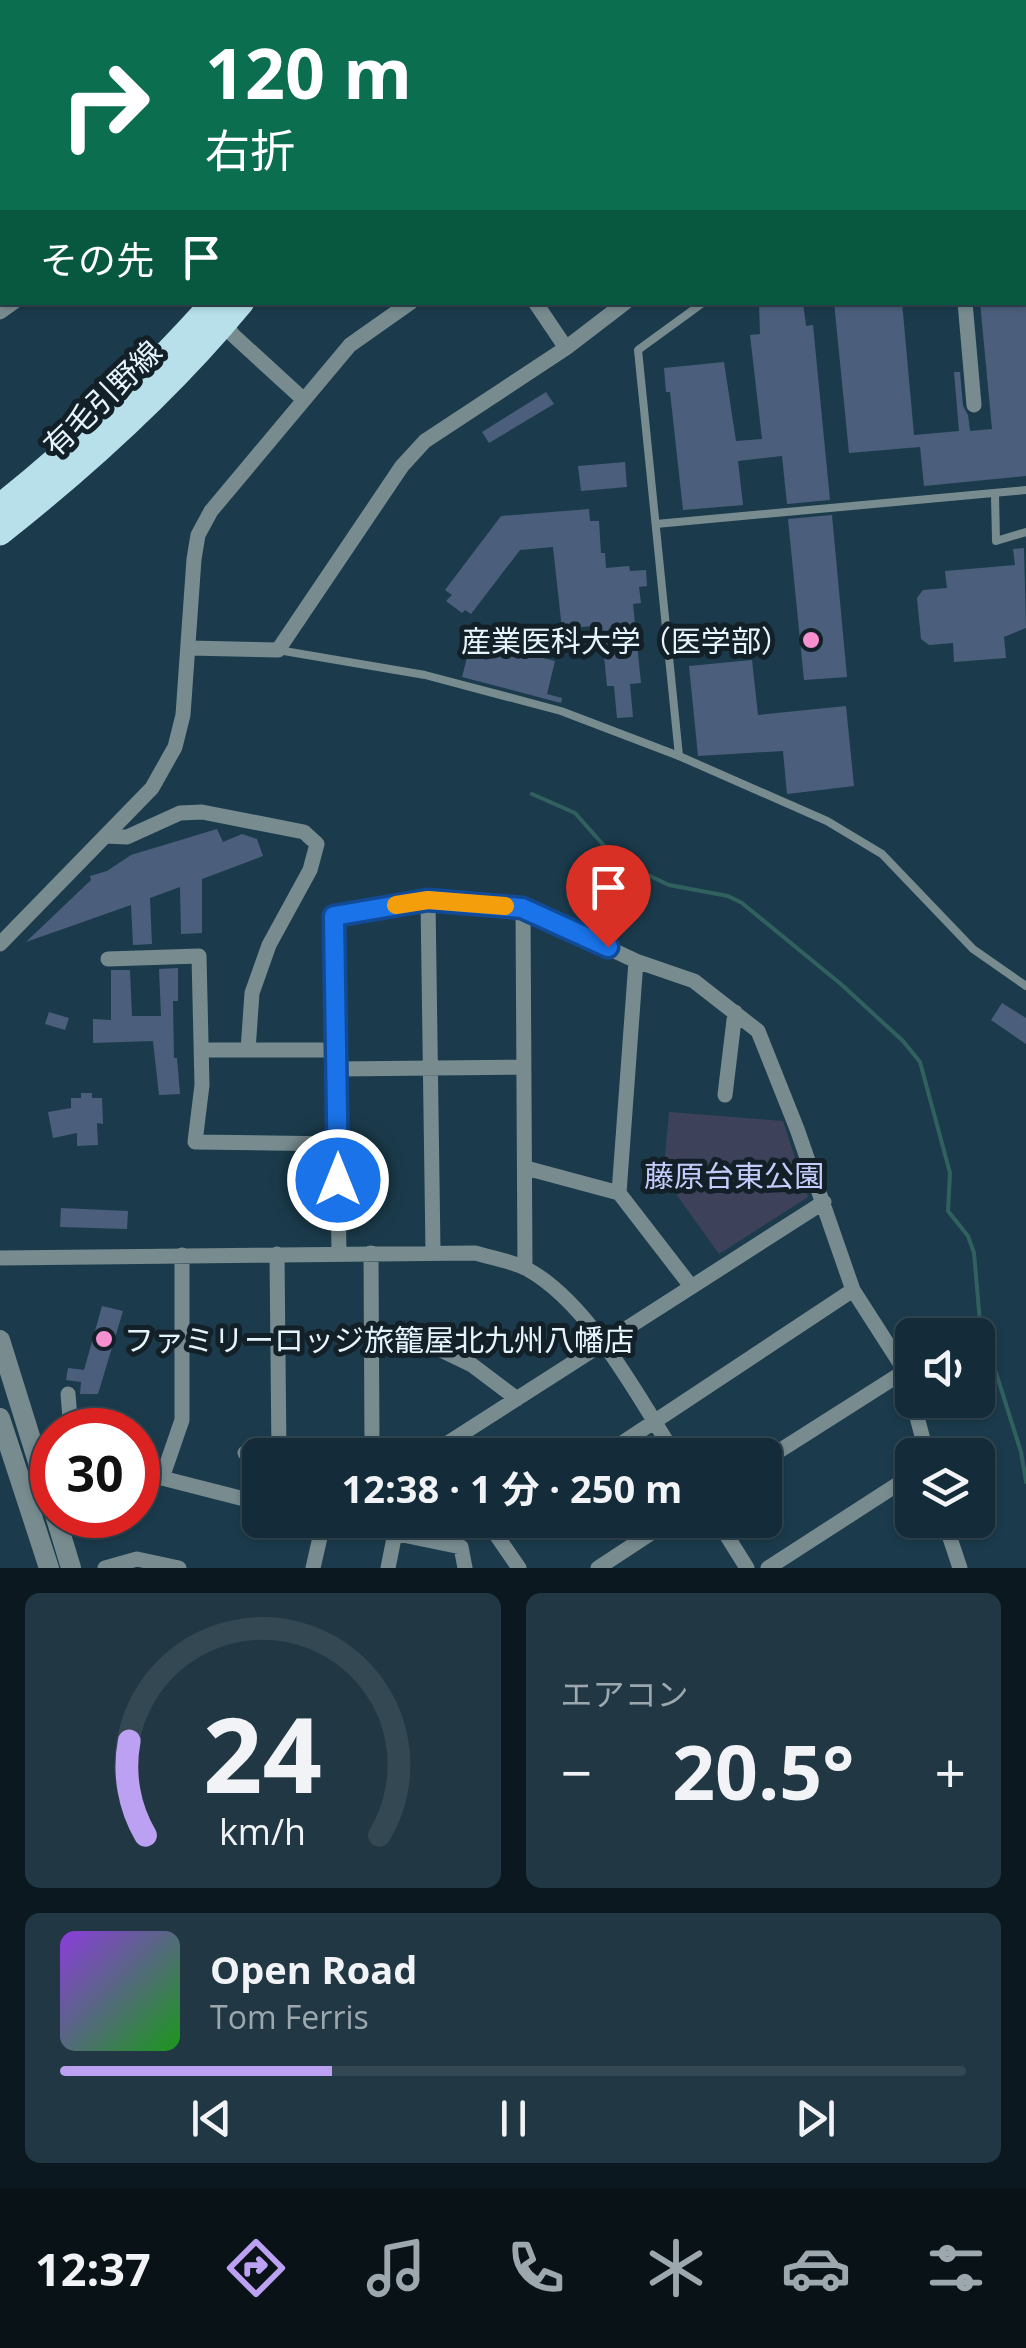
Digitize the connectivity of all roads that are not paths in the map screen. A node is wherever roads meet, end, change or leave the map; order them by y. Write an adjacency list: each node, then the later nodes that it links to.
1 (407, 305): 8 (street)
2 (537, 305): 7 (street)
3 (622, 305): 7 (street)
4 (700, 305): 13 (lane)
5 (965, 305): 9 (street)
6 (215, 308): 8 (street); 12 (main road, 有毛引野線); 15 (main road, 有毛引野線)
7 (566, 348): 17 (street)
8 (304, 400): 16 (street)
9 (974, 405)
10 (1026, 490): 11 (lane)
11 (995, 495): 13 (lane); 14 (lane)
12 (0, 506)
13 (656, 524): 18 (lane)
14 (1026, 532)
15 (0, 533)
16 (189, 648): 17 (street); 19 (street)
17 (278, 650): 18 (lane)
18 (679, 756): 25 (lane)
19 (105, 836): 22 (street); 28 (street)
20 (428, 900): 21 (street); 29 (street); 31 (street)
21 (522, 908): 24 (street); 30 (street)
22 (0, 944)
23 (108, 959): 27 (street)
24 (636, 960): 26 (street); 36 (street)
25 (1026, 986)
26 (736, 1012): 33 (street); 37 (street)
27 (200, 1050): 28 (street); 34 (street)
28 (248, 1050): 29 (street)
29 (336, 1050): 32 (street)
30 (523, 1066): 31 (street); 35 (street)
31 (430, 1068): 32 (street); 38 (street)
32 (337, 1069): 34 (street)
33 (725, 1095)
34 (338, 1144): 39 (street)
35 (526, 1168): 36 (street); 44 (street)
36 (619, 1193): 45 (street)
37 (824, 1202): 45 (street); 46 (street)
38 (433, 1251): 40 (street); 44 (street)
39 (339, 1253): 40 (street); 41 (street)
40 (371, 1253): 47 (street)
41 (277, 1254): 42 (street); 58 (street)
42 (182, 1256): 43 (street); 65 (street)
43 (0, 1258)
44 (525, 1268): 49 (street)
45 (690, 1285): 49 (street)
46 (852, 1290): 50 (street); 56 (street)
47 (372, 1337): 53 (street); 59 (street)
48 (0, 1340): 57 (street)
49 (602, 1344): 53 (street); 56 (street)
50 (895, 1356)
51 (895, 1377): 63 (street)
52 (68, 1394): 54 (street)
53 (517, 1398): 60 (street)
54 (70, 1408)
55 (0, 1420): 75 (street)
56 (655, 1422): 61 (street); 62 (street)
57 (30, 1427)
58 (278, 1438)
59 (371, 1438)
60 (455, 1438)
61 (630, 1438)
62 (665, 1438)
63 (782, 1449)
64 (895, 1486): 85 (street)
65 (242, 1498)
66 (65, 1538): 76 (street)
67 (322, 1538): 79 (street)
68 (394, 1538): 80 (street)
69 (418, 1538): 81 (street)
70 (502, 1538): 82 (street)
71 (644, 1538): 83 (street)
72 (728, 1538): 84 (street)
73 (948, 1538): 74 (street)
74 (953, 1566)
75 (49, 1568)
76 (71, 1568)
77 (104, 1568): 78 (street)
78 (179, 1568)
79 (313, 1568)
80 (388, 1568)
81 (464, 1568)
82 (520, 1568)
83 (598, 1568)
84 (747, 1568)
85 (768, 1568)

